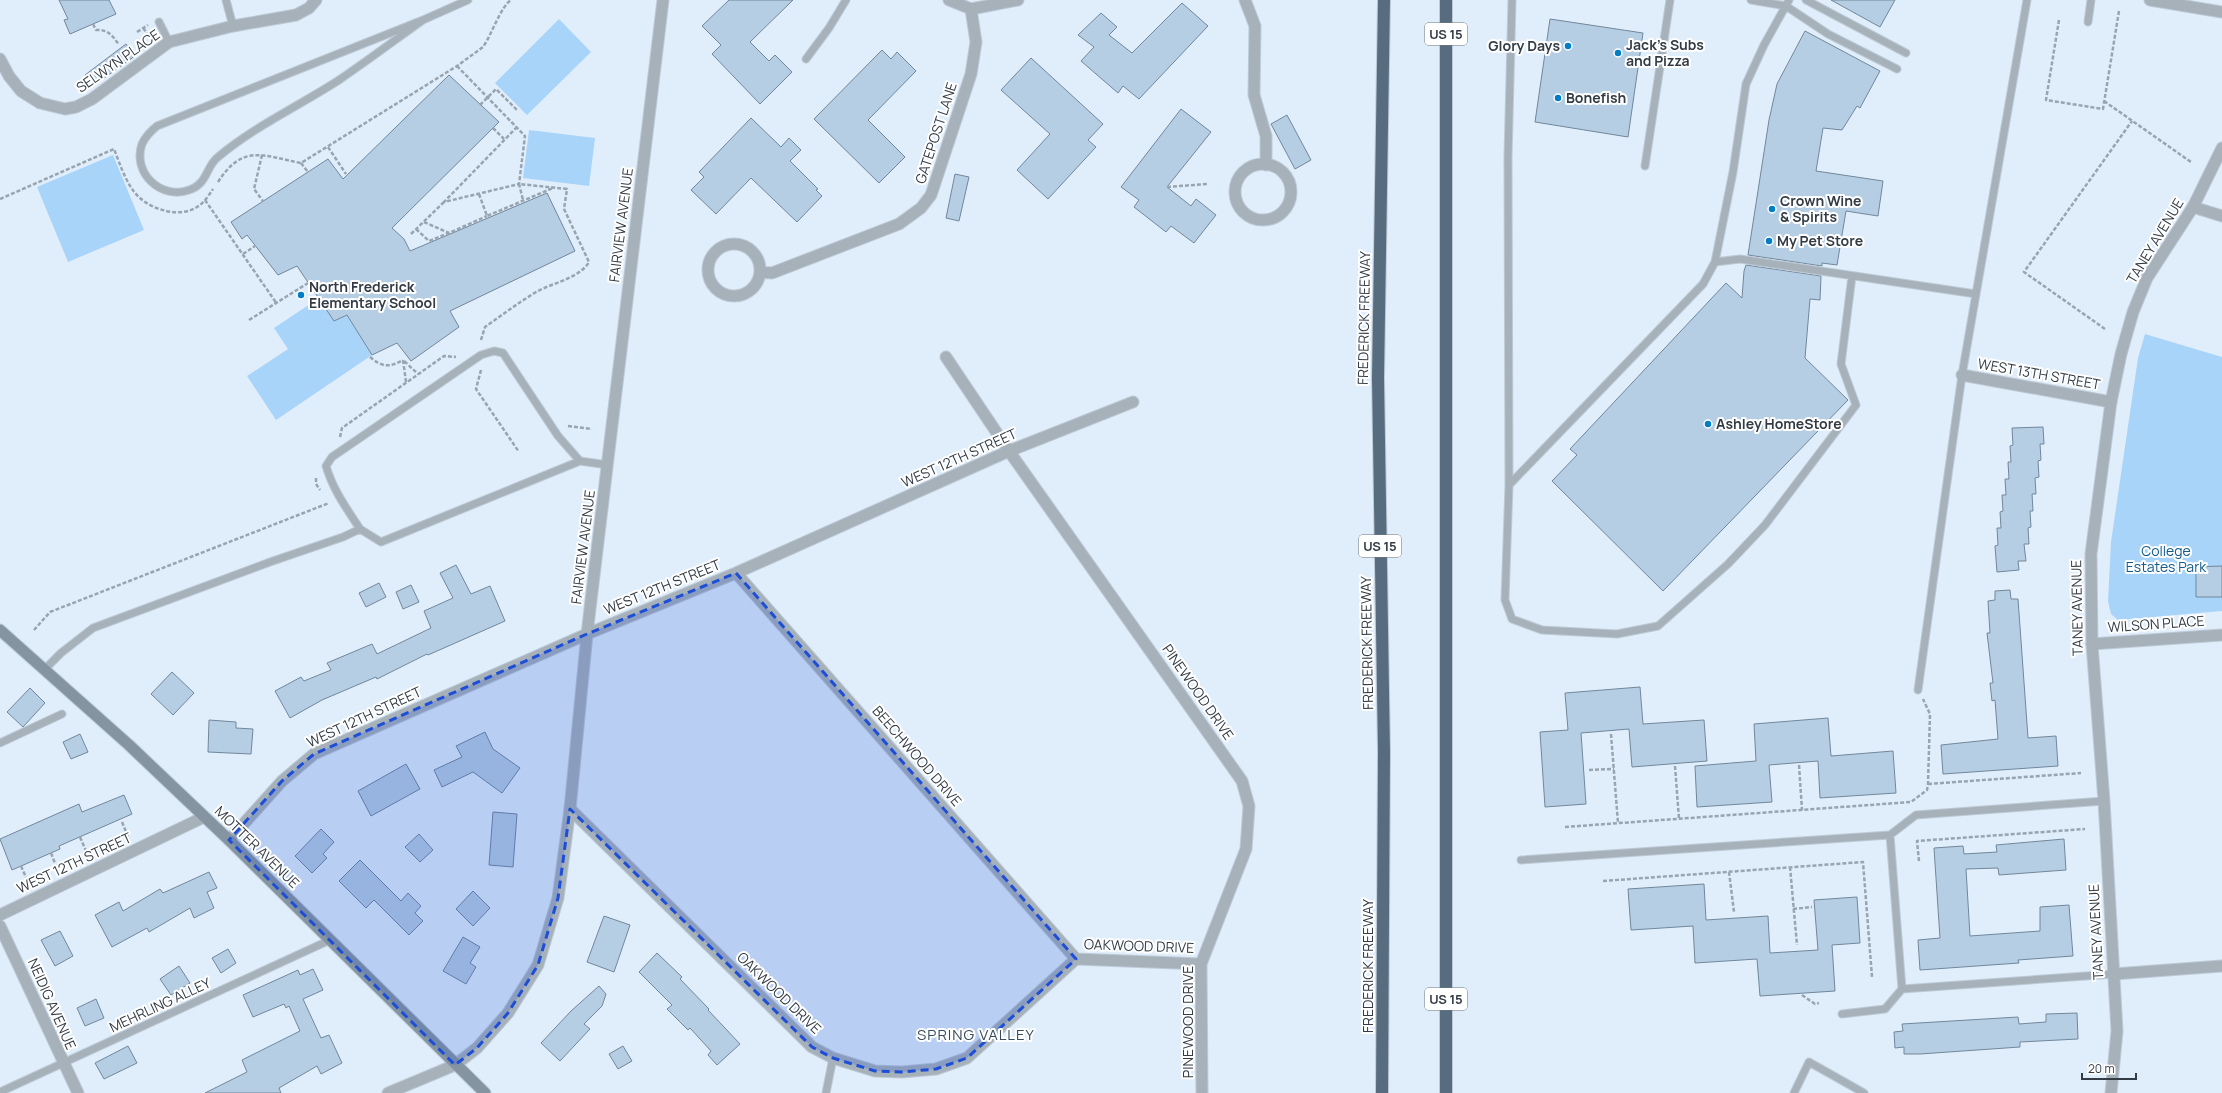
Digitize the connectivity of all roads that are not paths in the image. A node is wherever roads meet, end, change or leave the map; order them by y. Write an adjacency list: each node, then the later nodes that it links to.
1 (226, 0): 25 (lane)
2 (316, 0): 25 (street, SELWYN PLACE)
3 (468, 0): 22 (lane)
4 (663, 0): 47 (street, FAIRVIEW AVENUE)
5 (846, 0): 29 (lane)
6 (949, 0): 20 (street)
7 (1018, 0): 20 (street)
8 (1245, 0): 33 (street)
9 (1384, 0): 83 (highway, FREDERICK FREEWAY / US 15)
10 (1446, 0): 30 (highway, US 15)
11 (1454, 0): 30 (highway)
12 (1512, 0): 48 (lane)
13 (1670, 0): 34 (lane)
14 (1751, 0): 19 (lane)
15 (1806, 0): 27 (lane)
16 (2027, 0): 40 (lane)
17 (2091, 0): 24 (lane)
18 (2150, 0): 21 (street)
19 (1788, 3): 31 (lane); 37 (lane)
20 (971, 9): 38 (street, GATEPOST LANE)
21 (2222, 12)
22 (423, 20): 22 (lane)
23 (159, 22): 26 (lane)
24 (2088, 22)
25 (233, 26): 26 (street, SELWYN PLACE)
26 (168, 42): 28 (street, SELWYN PLACE)
27 (1906, 53)
28 (0, 59)
29 (806, 59)
30 (1445, 69): 84 (highway, US 15)
31 (1897, 69)
32 (2222, 148): 35 (street, TANEY AVENUE)
33 (1266, 165): 33 (street)
34 (1645, 166)
35 (2193, 207): 36 (street); 44 (street, TANEY AVENUE)
36 (2222, 216)
37 (1716, 262): 39 (lane); 48 (lane)
38 (760, 272): 38 (street)
39 (1852, 276): 40 (lane); 48 (lane)
40 (1976, 294): 42 (lane)
41 (946, 357): 45 (street, PINEWOOD DRIVE)
42 (1962, 375): 44 (street, WEST 13TH STREET); 56 (lane)
43 (1133, 402): 45 (street, WEST 12TH STREET)
44 (2111, 402): 54 (street, TANEY AVENUE)
45 (1010, 451): 50 (street, WEST 12TH STREET); 69 (street, PINEWOOD DRIVE)
46 (580, 461): 47 (lane); 49 (lane); 49 (lane)
47 (608, 465): 52 (street, FAIRVIEW AVENUE)
48 (1509, 485)
49 (360, 529): 55 (lane)
50 (736, 573): 52 (street, WEST 12TH STREET); 68 (street, BEECHWOOD DRIVE)
51 (0, 630): 55 (main road, MOTTER AVENUE)
52 (587, 634): 60 (street, FAIRVIEW AVENUE); 63 (street, WEST 12TH STREET)
53 (2222, 634): 54 (street, WILSON PLACE)
54 (2092, 644): 59 (street, TANEY AVENUE)
55 (45, 670): 61 (main road, MOTTER AVENUE)
56 (1918, 690)
57 (62, 714): 58 (lane)
58 (0, 742)
59 (2104, 801): 62 (lane); 71 (street, TANEY AVENUE)
60 (570, 809): 74 (street, OAKWOOD DRIVE); 76 (street, FAIRVIEW AVENUE)
61 (204, 817): 63 (main road, MOTTER AVENUE); 65 (street, WEST 12TH STREET)
62 (1890, 835): 64 (lane); 72 (lane)
63 (229, 840): 67 (main road, MOTTER AVENUE)
64 (1521, 860)
65 (0, 915)
66 (0, 926): 75 (street, NEIDIG AVENUE)
67 (330, 940): 75 (lane, MEHRLING ALLEY); 76 (main road, MOTTER AVENUE)
68 (1076, 958): 69 (street, OAKWOOD DRIVE); 74 (street, OAKWOOD DRIVE)
69 (1201, 964): 82 (street, PINEWOOD DRIVE)
70 (2222, 966): 71 (street)
71 (2114, 974): 72 (lane); 87 (street, TANEY AVENUE)
72 (1902, 989): 73 (lane)
73 (1842, 1014)
74 (833, 1058): 81 (lane)
75 (63, 1064): 77 (lane, MEHRLING ALLEY); 78 (street, NEIDIG AVENUE)
76 (455, 1065): 79 (street); 80 (main road, MOTTER AVENUE)
77 (0, 1092)
78 (78, 1093)
79 (388, 1093)
80 (485, 1093)
81 (826, 1093)
82 (1202, 1093)
83 (1382, 1093)
84 (1446, 1093)
85 (1794, 1093): 86 (lane)
86 (1864, 1093)
87 (2111, 1093)

